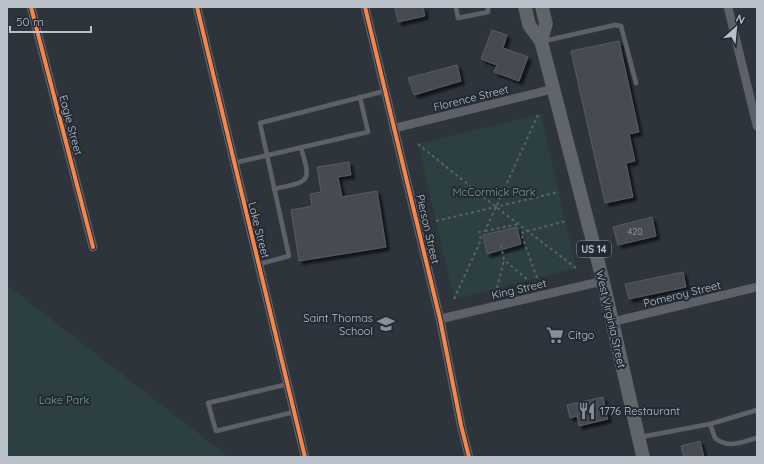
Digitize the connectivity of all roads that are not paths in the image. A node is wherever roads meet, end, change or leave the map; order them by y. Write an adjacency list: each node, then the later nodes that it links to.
1 (30, 7): 20 (street, Eagle Street)
2 (197, 7): 18 (street, Lake Street)
3 (365, 7): 12 (street, Pierson Street)
4 (456, 7): 5 (lane)
5 (488, 7)
6 (525, 7): 9 (main road, West Virginia Street / US 14)
7 (542, 7): 9 (main road, West Virginia Street / US 14)
8 (728, 7): 14 (street)
9 (541, 41): 10 (lane); 11 (main road, West Virginia Street / US 14)
10 (636, 83)
11 (553, 89): 15 (street, Florence Street); 22 (main road, West Virginia Street / US 14)
12 (386, 90): 13 (lane); 15 (street, Pierson Street)
13 (360, 97): 16 (lane); 17 (lane)
14 (757, 126)
15 (394, 128): 24 (street, Pierson Street)
16 (301, 148): 17 (lane); 19 (lane)
17 (267, 156): 18 (lane); 19 (lane)
18 (234, 163): 21 (street, Lake Street)
19 (274, 189): 21 (lane)
20 (93, 247)
21 (258, 264): 26 (street, Lake Street)
22 (603, 281): 24 (street, King Street); 25 (main road, West Virginia Street / US 14)
23 (757, 287): 25 (street, Pomeroy Street)
24 (440, 319): 33 (street, Pierson Street)
25 (612, 322): 30 (main road, West Virginia Street / US 14)
26 (288, 384): 28 (street, Lake Street); 28 (lane)
27 (757, 410): 29 (lane)
28 (294, 412): 32 (street, Lake Street)
29 (710, 424): 30 (lane); 31 (lane)
30 (638, 437): 34 (main road, West Virginia Street / US 14)
31 (757, 438)
32 (305, 457)
33 (469, 457)
34 (643, 457)

